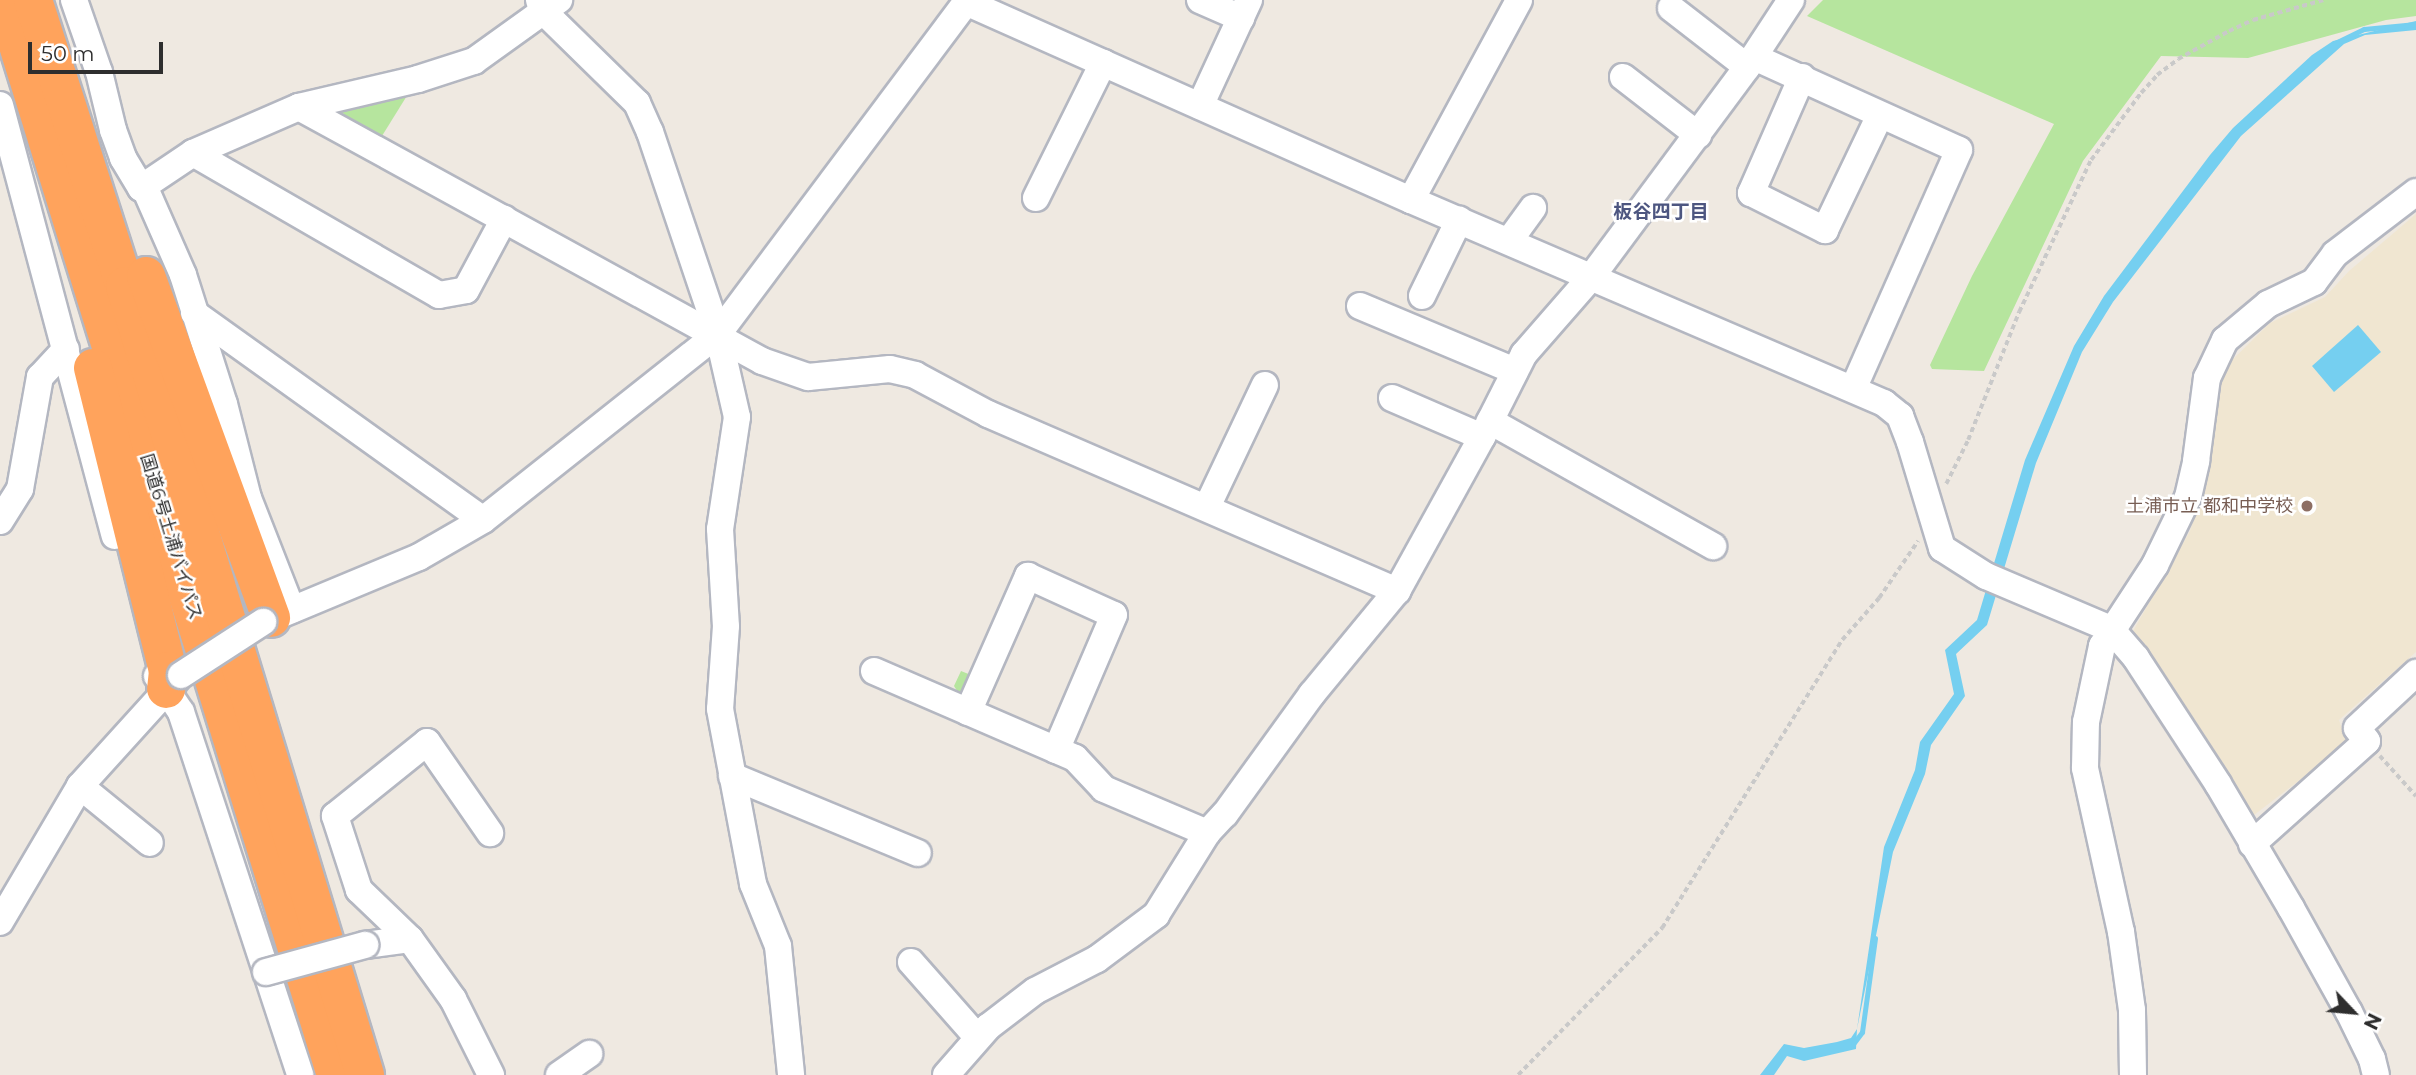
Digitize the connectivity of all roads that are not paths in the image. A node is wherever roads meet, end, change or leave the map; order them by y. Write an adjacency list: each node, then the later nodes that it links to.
1 (4, 0): 18 (highway, 国道6号土浦バイパス)
2 (33, 0): 18 (highway, 国道6号土浦バイパス)
3 (1200, 0): 9 (street)
4 (1519, 0): 26 (street)
5 (1791, 0): 11 (street)
6 (967, 1): 12 (street); 35 (street)
7 (546, 4): 17 (street); 35 (street)
8 (1671, 8): 11 (street)
9 (1245, 9): 16 (street)
10 (73, 14): 22 (street)
11 (1751, 62): 14 (street); 20 (street)
12 (1103, 63): 16 (street); 25 (street)
13 (1623, 77): 20 (street)
14 (1802, 77): 19 (street); 19 (street)
15 (0, 105): 23 (street)
16 (1200, 106): 26 (street)
17 (299, 107): 21 (street); 28 (street)
18 (55, 115): 47 (highway); 51 (highway); 68 (highway, 国道6号土浦バイパス); 69 (highway, 国道6号土浦バイパス)
19 (1880, 115): 39 (street)
20 (1698, 135): 31 (street)
21 (193, 153): 22 (street); 28 (street)
22 (144, 186): 34 (street)
23 (12, 191): 36 (street)
24 (2416, 192): 48 (street)
25 (1036, 198)
26 (1411, 200): 29 (street)
27 (1533, 208): 30 (street)
28 (504, 219): 35 (street)
29 (1459, 220): 30 (street); 32 (street)
30 (1509, 242): 31 (street)
31 (1592, 276): 37 (street); 39 (street)
32 (1422, 296)
33 (1360, 306): 37 (street)
34 (194, 313): 43 (street); 47 (street)
35 (718, 334): 42 (street); 43 (street); 54 (street)
36 (66, 349): 44 (street); 51 (street)
37 (1516, 370): 41 (street)
38 (1265, 385): 42 (street)
39 (1853, 389): 48 (street)
40 (1392, 398): 41 (street)
41 (1486, 429): 45 (street); 46 (street)
42 (1207, 507): 46 (street)
43 (483, 520): 47 (street)
44 (0, 521)
45 (1713, 546)
46 (1397, 590): 57 (street)
47 (275, 617): 51 (street, bridge)
48 (2111, 629): 59 (street); 74 (street)
49 (874, 671): 52 (street)
50 (2416, 674): 59 (street)
51 (173, 682): 55 (street); 64 (street)
52 (968, 712): 53 (street); 53 (street)
53 (1056, 750): 57 (street)
54 (732, 776): 60 (street); 72 (street)
55 (80, 786): 58 (street); 61 (street)
56 (490, 833): 62 (street)
57 (1207, 834): 65 (street)
58 (150, 843)
59 (2252, 844): 75 (street)
60 (918, 853)
61 (0, 922)
62 (410, 939): 64 (street, bridge); 70 (street)
63 (911, 962): 65 (street)
64 (266, 972): 67 (street)
65 (978, 1038): 73 (street)
66 (589, 1054): 71 (street)
67 (300, 1075)
68 (336, 1075)
69 (365, 1075)
70 (491, 1075)
71 (559, 1075)
72 (790, 1075)
73 (946, 1075)
74 (2133, 1075)
75 (2376, 1075)

